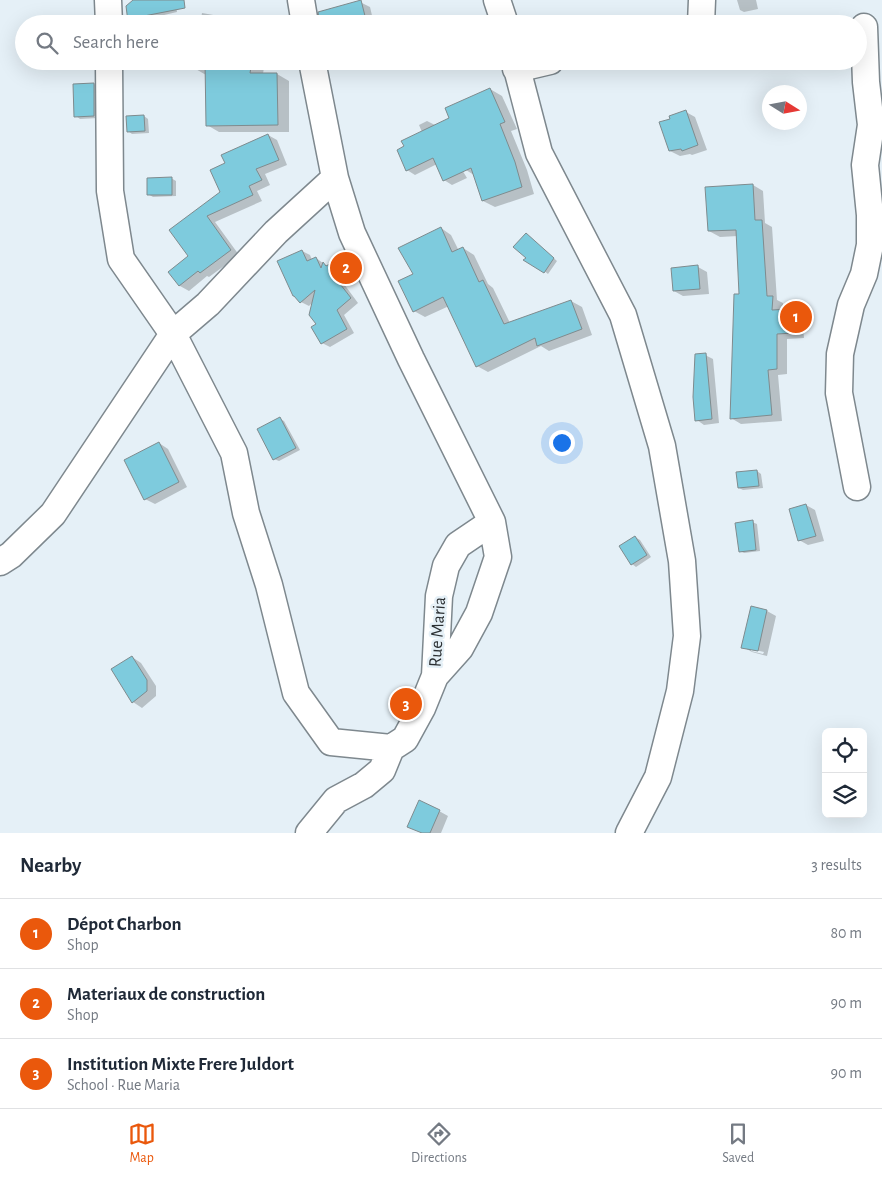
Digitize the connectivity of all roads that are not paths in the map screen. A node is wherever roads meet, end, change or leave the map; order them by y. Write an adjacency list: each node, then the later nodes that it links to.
1 (108, 0): 5 (street)
2 (301, 0): 6 (street)
3 (497, 0): 7 (street)
4 (702, 0): 8 (street)
5 (109, 15)
6 (304, 15)
7 (502, 15)
8 (701, 15)
9 (868, 27): 10 (street)
10 (867, 54)
11 (110, 70): 16 (street)
12 (314, 70): 15 (street)
13 (516, 70): 23 (street)
14 (866, 70): 17 (street)
15 (334, 178): 16 (street); 18 (street)
16 (173, 334): 19 (street); 21 (street)
17 (856, 487)
18 (492, 522): 20 (street); 20 (street, Rue Maria)
19 (0, 562)
20 (435, 676): 21 (street, Rue Maria)
21 (391, 748): 22 (street, Rue Maria)
22 (309, 833)
23 (629, 833)

